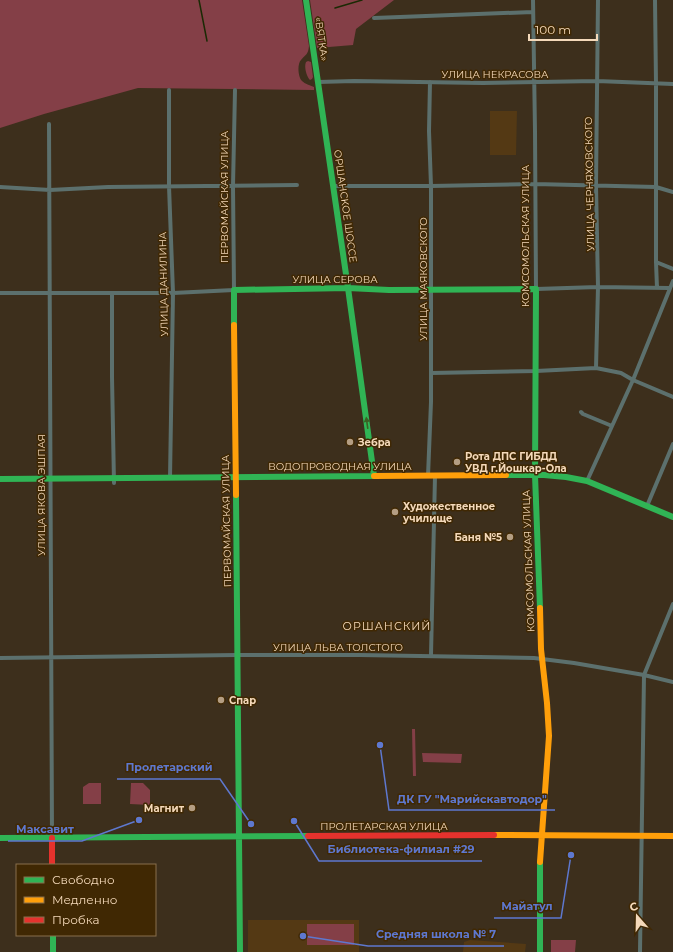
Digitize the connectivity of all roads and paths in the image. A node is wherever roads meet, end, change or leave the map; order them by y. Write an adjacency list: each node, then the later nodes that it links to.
1 (306, 0): 8 (main road, «ВЯТКА»)
2 (533, 0): 5 (street, КОМСОМОЛЬСКАЯ УЛИЦА)
3 (598, 0): 7 (street, УЛИЦА ЧЕРНЯХОВСКОГО)
4 (655, 0): 11 (street)
5 (533, 12): 6 (street); 10 (street, КОМСОМОЛЬСКАЯ УЛИЦА)
6 (374, 18)
7 (596, 81): 10 (street, УЛИЦА НЕКРАСОВА); 11 (street, УЛИЦА НЕКРАСОВА); 18 (street, УЛИЦА ЧЕРНЯХОВСКОГО)
8 (318, 82): 9 (street, УЛИЦА НЕКРАСОВА); 22 (main road, ОРШАНСКОЕ ШОССЕ)
9 (430, 82): 10 (street, УЛИЦА НЕКРАСОВА); 23 (street, УЛИЦА МАЯКОВСКОГО)
10 (534, 83): 16 (street, КОМСОМОЛЬСКАЯ УЛИЦА)
11 (656, 84): 12 (street, УЛИЦА НЕКРАСОВА); 24 (street)
12 (673, 84)
13 (169, 90): 20 (street, УЛИЦА ДАНИЛИНА)
14 (235, 90): 21 (street, ПЕРВОМАЙСКАЯ УЛИЦА)
15 (49, 124): 25 (street, УЛИЦА ЯКОВА ЭШПАЯ)
16 (536, 184): 18 (street); 23 (street); 34 (street, КОМСОМОЛЬСКАЯ УЛИЦА)
17 (297, 185): 21 (street)
18 (596, 185): 24 (street); 31 (street, УЛИЦА ЧЕРНЯХОВСКОГО)
19 (0, 186): 25 (street)
20 (169, 186): 21 (street); 25 (street); 40 (street, УЛИЦА ДАНИЛИНА)
21 (234, 186): 35 (street, ПЕРВОМАЙСКАЯ УЛИЦА)
22 (333, 186): 23 (street); 30 (main road, ОРШАНСКОЕ ШОССЕ)
23 (431, 186): 36 (street, УЛИЦА МАЯКОВСКОГО)
24 (656, 187): 26 (street); 27 (street)
25 (50, 190): 38 (street, УЛИЦА ЯКОВА ЭШПАЯ)
26 (673, 192)
27 (656, 262): 28 (street); 32 (street)
28 (673, 269)
29 (673, 281): 33 (street)
30 (348, 288): 35 (main road, УЛИЦА СЕРОВА); 36 (main road, УЛИЦА СЕРОВА); 50 (main road, ОРШАНСКОЕ ШОССЕ, one-way to 30)
31 (598, 288): 32 (street, УЛИЦА СЕРОВА); 34 (street, УЛИЦА СЕРОВА); 41 (street, УЛИЦА ЧЕРНЯХОВСКОГО)
32 (657, 288): 33 (street, УЛИЦА СЕРОВА)
33 (670, 288): 44 (street)
34 (536, 289): 36 (main road, УЛИЦА СЕРОВА); 42 (main road, КОМСОМОЛЬСКАЯ УЛИЦА)
35 (234, 290): 40 (street, УЛИЦА СЕРОВА); 53 (main road, ПЕРВОМАЙСКАЯ УЛИЦА)
36 (430, 290): 43 (street, УЛИЦА МАЯКОВСКОГО)
37 (0, 293): 38 (street, УЛИЦА СЕРОВА)
38 (50, 293): 39 (street, УЛИЦА СЕРОВА); 55 (street, УЛИЦА ЯКОВА ЭШПАЯ)
39 (112, 293): 40 (street, УЛИЦА СЕРОВА); 56 (street)
40 (173, 293): 52 (street, УЛИЦА ДАНИЛИНА)
41 (596, 368): 42 (street); 44 (street)
42 (536, 371): 43 (street); 49 (main road, КОМСОМОЛЬСКАЯ УЛИЦА)
43 (431, 373): 51 (street, УЛИЦА МАЯКОВСКОГО)
44 (633, 380): 45 (street); 47 (street)
45 (673, 398)
46 (581, 412): 47 (street)
47 (612, 426): 57 (street)
48 (673, 444): 58 (street)
49 (535, 475): 51 (main road, ВОДОПРОВОДНАЯ УЛИЦА); 57 (main road, ВОДОПРОВОДНАЯ УЛИЦА); 65 (main road, КОМСОМОЛЬСКАЯ УЛИЦА)
50 (374, 476): 51 (main road, ВОДОПРОВОДНАЯ УЛИЦА); 53 (main road, ВОДОПРОВОДНАЯ УЛИЦА)
51 (432, 476): 62 (street, УЛИЦА МАЯКОВСКОГО)
52 (170, 478): 53 (main road, ВОДОПРОВОДНАЯ УЛИЦА); 56 (main road, ВОДОПРОВОДНАЯ УЛИЦА)
53 (235, 478): 61 (main road, ПЕРВОМАЙСКАЯ УЛИЦА)
54 (0, 479): 55 (main road, ВОДОПРОВОДНАЯ УЛИЦА)
55 (51, 479): 56 (main road, ВОДОПРОВОДНАЯ УЛИЦА); 64 (street, УЛИЦА ЯКОВА ЭШПАЯ)
56 (114, 481)
57 (587, 481): 58 (main road, ВОДОПРОВОДНАЯ УЛИЦА)
58 (647, 506): 59 (main road, ВОДОПРОВОДНАЯ УЛИЦА)
59 (673, 517)
60 (673, 604): 66 (street)
61 (237, 655): 62 (street, УЛИЦА ЛЬВА ТОЛСТОГО); 64 (street, УЛИЦА ЛЬВА ТОЛСТОГО); 71 (main road, ПЕРВОМАЙСКАЯ УЛИЦА)
62 (431, 655): 65 (street, УЛИЦА ЛЬВА ТОЛСТОГО)
63 (0, 658): 64 (street, УЛИЦА ЛЬВА ТОЛСТОГО)
64 (51, 658): 73 (street, УЛИЦА ЯКОВА ЭШПАЯ)
65 (542, 658): 66 (street, УЛИЦА ЛЬВА ТОЛСТОГО); 68 (main road, КОМСОМОЛЬСКАЯ УЛИЦА)
66 (644, 675): 67 (street, УЛИЦА ЛЬВА ТОЛСТОГО); 69 (street)
67 (673, 682)
68 (542, 835): 69 (main road, ПРОЛЕТАРСКАЯ УЛИЦА); 71 (main road, ПРОЛЕТАРСКАЯ УЛИЦА); 78 (main road, КОМСОМОЛЬСКАЯ УЛИЦА)
69 (641, 836): 70 (main road, ПРОЛЕТАРСКАЯ УЛИЦА); 79 (street)
70 (673, 836)
71 (239, 837): 73 (main road, ПРОЛЕТАРСКАЯ УЛИЦА); 77 (main road, ПЕРВОМАЙСКАЯ УЛИЦА)
72 (0, 838): 73 (main road, ПРОЛЕТАРСКАЯ УЛИЦА)
73 (52, 838): 74 (main road, УЛИЦА ЯКОВА ЭШПАЯ)
74 (52, 864)
75 (53, 936): 76 (main road)
76 (53, 952)
77 (240, 952)
78 (540, 952)
79 (640, 952)

